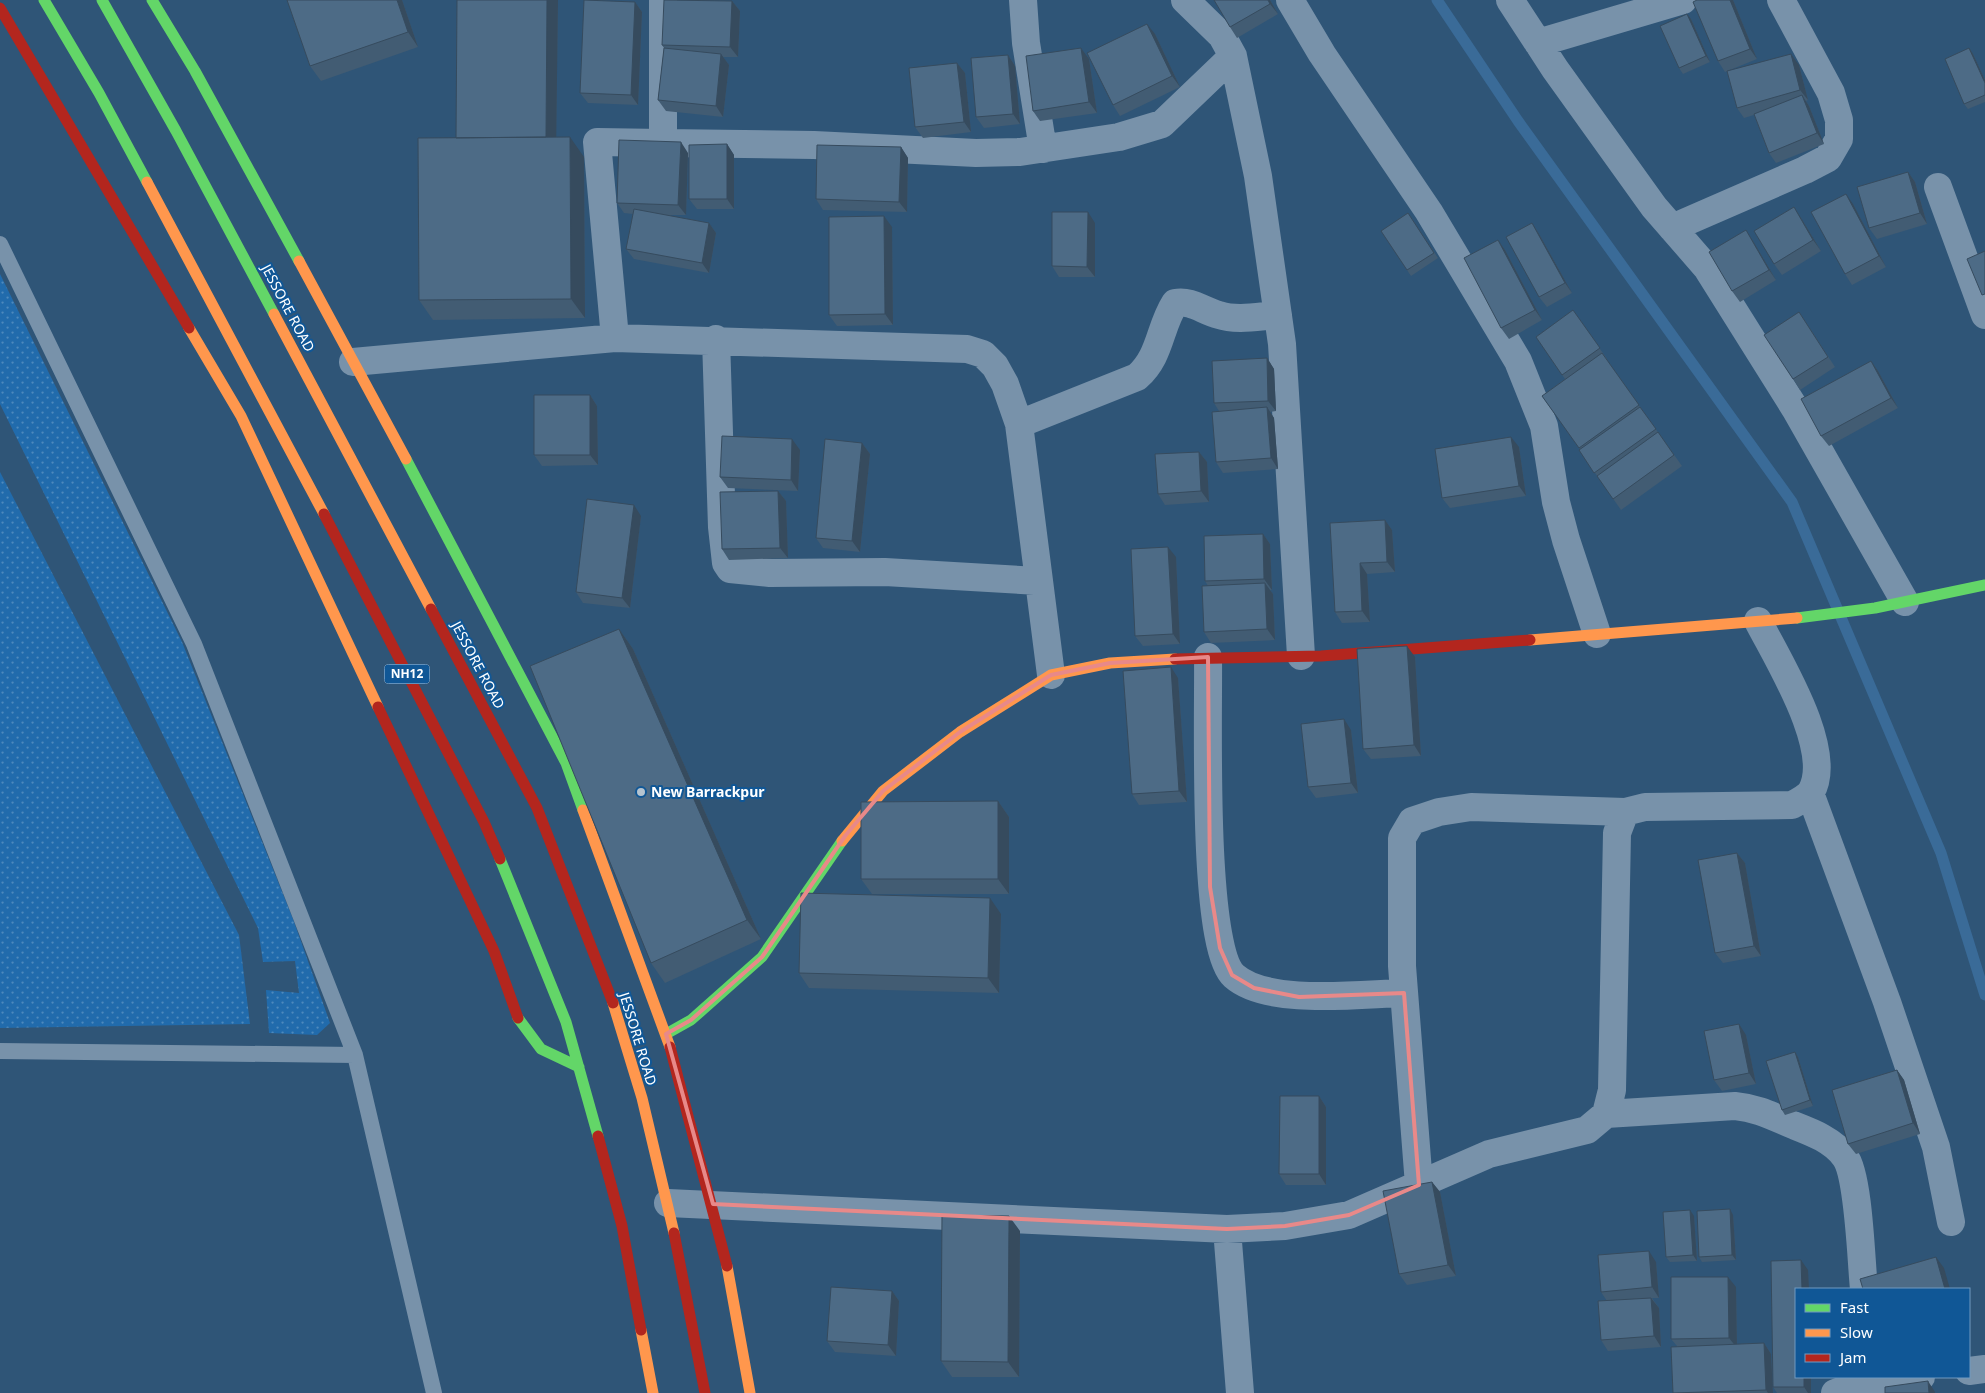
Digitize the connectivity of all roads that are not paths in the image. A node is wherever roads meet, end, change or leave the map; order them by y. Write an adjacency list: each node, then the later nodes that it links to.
1 (44, 0): 39 (main road, NH12)
2 (102, 0): 42 (main road, JESSORE ROAD)
3 (152, 0): 23 (main road)
4 (663, 0): 14 (street)
5 (1023, 0): 15 (street)
6 (1185, 0): 13 (street)
7 (1290, 0): 29 (street)
8 (1510, 0): 12 (street)
9 (1683, 0): 12 (street)
10 (1781, 0): 17 (street)
11 (0, 8): 39 (main road)
12 (1538, 43): 17 (street)
13 (1233, 56): 15 (street); 19 (street)
14 (663, 143): 15 (street); 21 (street)
15 (1042, 149)
16 (1938, 187): 20 (street)
17 (1672, 228): 27 (street)
18 (0, 244): 38 (lane)
19 (1278, 315): 24 (street); 30 (street)
20 (1985, 315)
21 (615, 338): 22 (street); 23 (street)
22 (716, 339): 24 (street); 25 (street)
23 (354, 362): 36 (main road)
24 (1019, 424): 25 (street)
25 (1039, 581): 32 (street)
26 (1985, 585): 27 (main road)
27 (1905, 602): 28 (main road)
28 (1758, 621): 29 (main road); 33 (street)
29 (1597, 634): 30 (main road)
30 (1302, 656): 31 (main road)
31 (1208, 657): 32 (main road); 35 (street)
32 (1051, 675): 36 (main road)
33 (1810, 793): 34 (street); 44 (street)
34 (1625, 812): 35 (street); 40 (street)
35 (1404, 993): 41 (street)
36 (666, 1034): 43 (main road)
37 (0, 1052): 38 (lane)
38 (355, 1055): 51 (lane)
39 (579, 1067): 52 (main road, NH12)
40 (1606, 1114): 41 (street); 46 (street)
41 (1419, 1185): 45 (street)
42 (668, 1203): 43 (street); 53 (main road, JESSORE ROAD)
43 (713, 1204): 45 (street); 54 (main road)
44 (1951, 1222)
45 (1227, 1229): 55 (street)
46 (1864, 1288)
47 (1985, 1369): 48 (street)
48 (1970, 1371)
49 (1914, 1378): 50 (street)
50 (1873, 1384): 56 (street)
51 (434, 1393)
52 (653, 1393)
53 (705, 1393)
54 (750, 1393)
55 (1240, 1393)
56 (1834, 1393)

